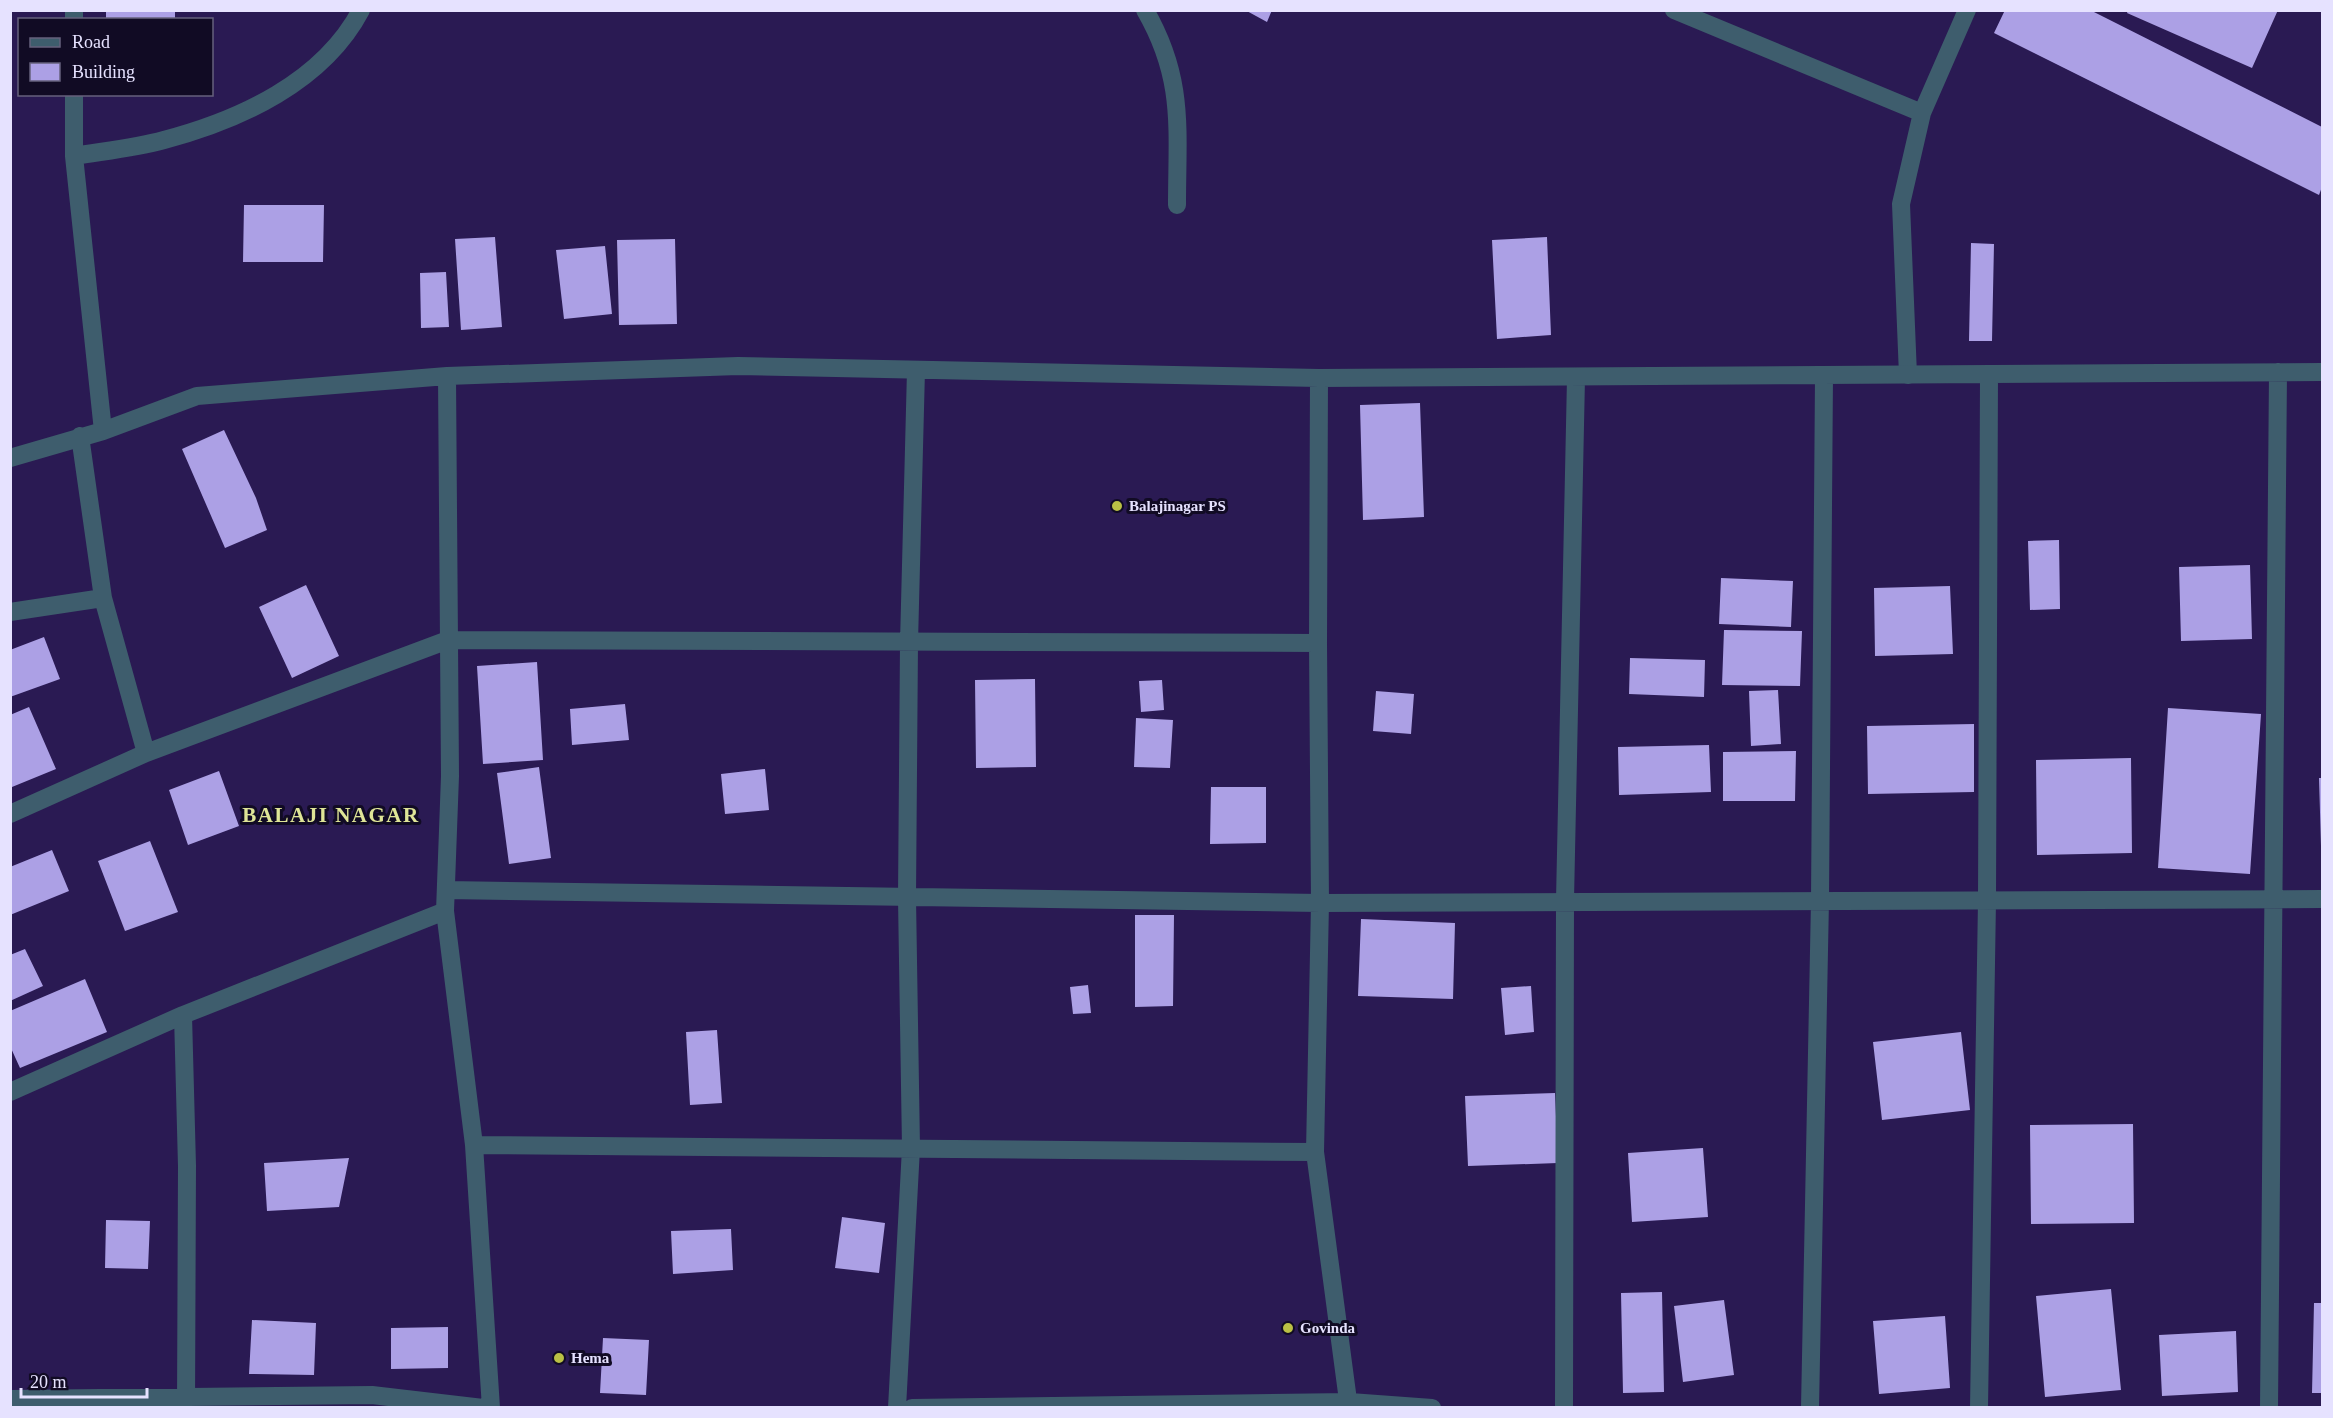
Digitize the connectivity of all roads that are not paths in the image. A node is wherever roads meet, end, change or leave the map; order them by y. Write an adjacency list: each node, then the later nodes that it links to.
1 (361, 10): 7 (street)
2 (1145, 10): 8 (street)
3 (1674, 10): 6 (street)
4 (1967, 10): 6 (street)
5 (74, 96): 7 (street)
6 (1922, 113): 13 (street)
7 (74, 156): 18 (street)
8 (1177, 205)
9 (916, 370): 14 (street); 16 (street); 24 (street)
10 (2278, 372): 11 (street); 12 (street); 30 (street)
11 (2322, 372)
12 (1989, 374): 13 (street); 34 (street)
13 (1908, 375): 15 (street)
14 (447, 376): 18 (street); 23 (street)
15 (1824, 376): 17 (street); 33 (street)
16 (1319, 378): 17 (street); 25 (street)
17 (1576, 378): 32 (street)
18 (103, 431): 19 (street)
19 (80, 436): 20 (street); 21 (street)
20 (10, 458)
21 (103, 598): 22 (street); 26 (street)
22 (10, 612)
23 (448, 640): 24 (street); 26 (street); 28 (street)
24 (909, 643): 25 (street); 29 (street)
25 (1317, 643): 35 (street)
26 (146, 753): 27 (street)
27 (10, 814)
28 (446, 890): 29 (street); 36 (street)
29 (907, 898): 35 (street); 40 (street)
30 (2273, 899): 31 (street); 34 (street); 53 (street)
31 (2322, 899)
32 (1565, 900): 33 (street); 35 (street); 50 (street)
33 (1820, 900): 34 (street); 51 (street)
34 (1987, 900): 52 (street)
35 (1320, 903): 41 (street)
36 (445, 911): 37 (street); 39 (street)
37 (183, 1015): 38 (street); 43 (street)
38 (10, 1092)
39 (474, 1145): 40 (street); 46 (street)
40 (911, 1148): 41 (street); 47 (street)
41 (1315, 1152): 44 (street)
42 (10, 1399): 43 (street)
43 (186, 1403): 45 (street)
44 (1349, 1405): 48 (street); 49 (street)
45 (483, 1407)
46 (491, 1407)
47 (897, 1407)
48 (912, 1407)
49 (1432, 1407)
50 (1563, 1407)
51 (1810, 1407)
52 (1979, 1407)
53 (2269, 1407)

